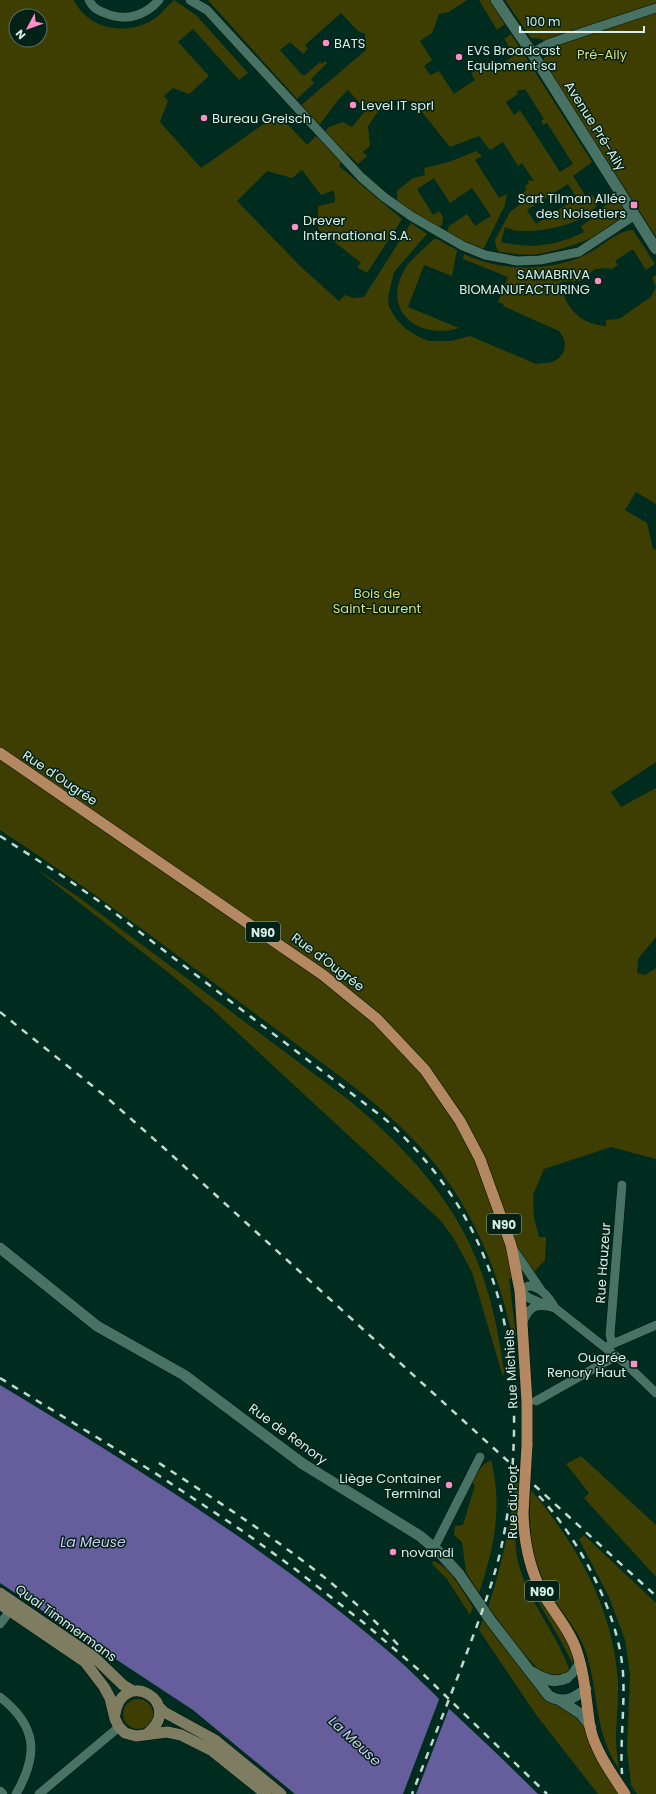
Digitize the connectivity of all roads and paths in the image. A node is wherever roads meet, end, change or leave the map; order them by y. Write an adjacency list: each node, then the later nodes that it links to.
1 (89, 0): 2 (street)
2 (159, 0)
3 (190, 0): 7 (street)
4 (496, 0): 6 (street, Avenue Pré-Aily)
5 (656, 8): 6 (street)
6 (532, 53): 7 (street, Avenue Pré-Aily)
7 (635, 215): 8 (street, Avenue Pré-Aily)
8 (656, 249)
9 (0, 754): 11 (main road, Rue d'Ougrée / N90)
10 (622, 1185): 19 (street, Rue Hauzeur)
11 (511, 1245): 13 (main road, Rue d'Ougrée / N90); 14 (street, Rue d'Ougrée)
12 (0, 1248): 25 (street, Rue de Renory)
13 (520, 1291): 14 (street); 15 (street, Rue d'Ougrée); 17 (main road, Rue Michiels / N90)
14 (543, 1292): 16 (street, Rue d'Ougrée)
15 (543, 1305): 16 (street, Rue d'Ougrée); 17 (street)
16 (555, 1308): 19 (street, Rue d'Ougrée)
17 (523, 1321): 23 (main road, Rue Michiels / N90)
18 (656, 1325): 19 (street)
19 (608, 1345): 20 (street, Rue d'Ougrée)
20 (616, 1356): 21 (street, Rue d'Ougrée); 22 (street)
21 (656, 1393)
22 (536, 1401)
23 (527, 1445): 30 (main road, Rue du Port / N90, bridge)
24 (480, 1457): 25 (street)
25 (434, 1548): 31 (street, Rue de Renory)
26 (0, 1593): 34 (main road, Quai Timmermans)
27 (0, 1604): 28 (main road, Quai Timmermans)
28 (10, 1611): 29 (street); 38 (main road, Quai Timmermans)
29 (0, 1624)
30 (580, 1662): 32 (street); 33 (main road, Rue du Port / N90)
31 (531, 1672): 32 (street, Rue de Renory); 36 (street, Rue de Renory)
32 (567, 1678): 33 (street, Rue de Renory)
33 (585, 1687): 36 (street); 40 (main road, N90)
34 (133, 1691): 37 (main road); 38 (main road)
35 (0, 1697): 43 (street)
36 (561, 1701): 40 (street, Rue de Renory)
37 (159, 1707): 41 (main road); 47 (main road)
38 (114, 1715): 39 (main road)
39 (119, 1727): 41 (main road); 45 (street)
40 (590, 1727): 48 (main road, N90)
41 (147, 1734): 46 (main road)
42 (0, 1791): 44 (street)
43 (16, 1793)
44 (3, 1794)
45 (39, 1794)
46 (266, 1794)
47 (281, 1794)
48 (625, 1794)

